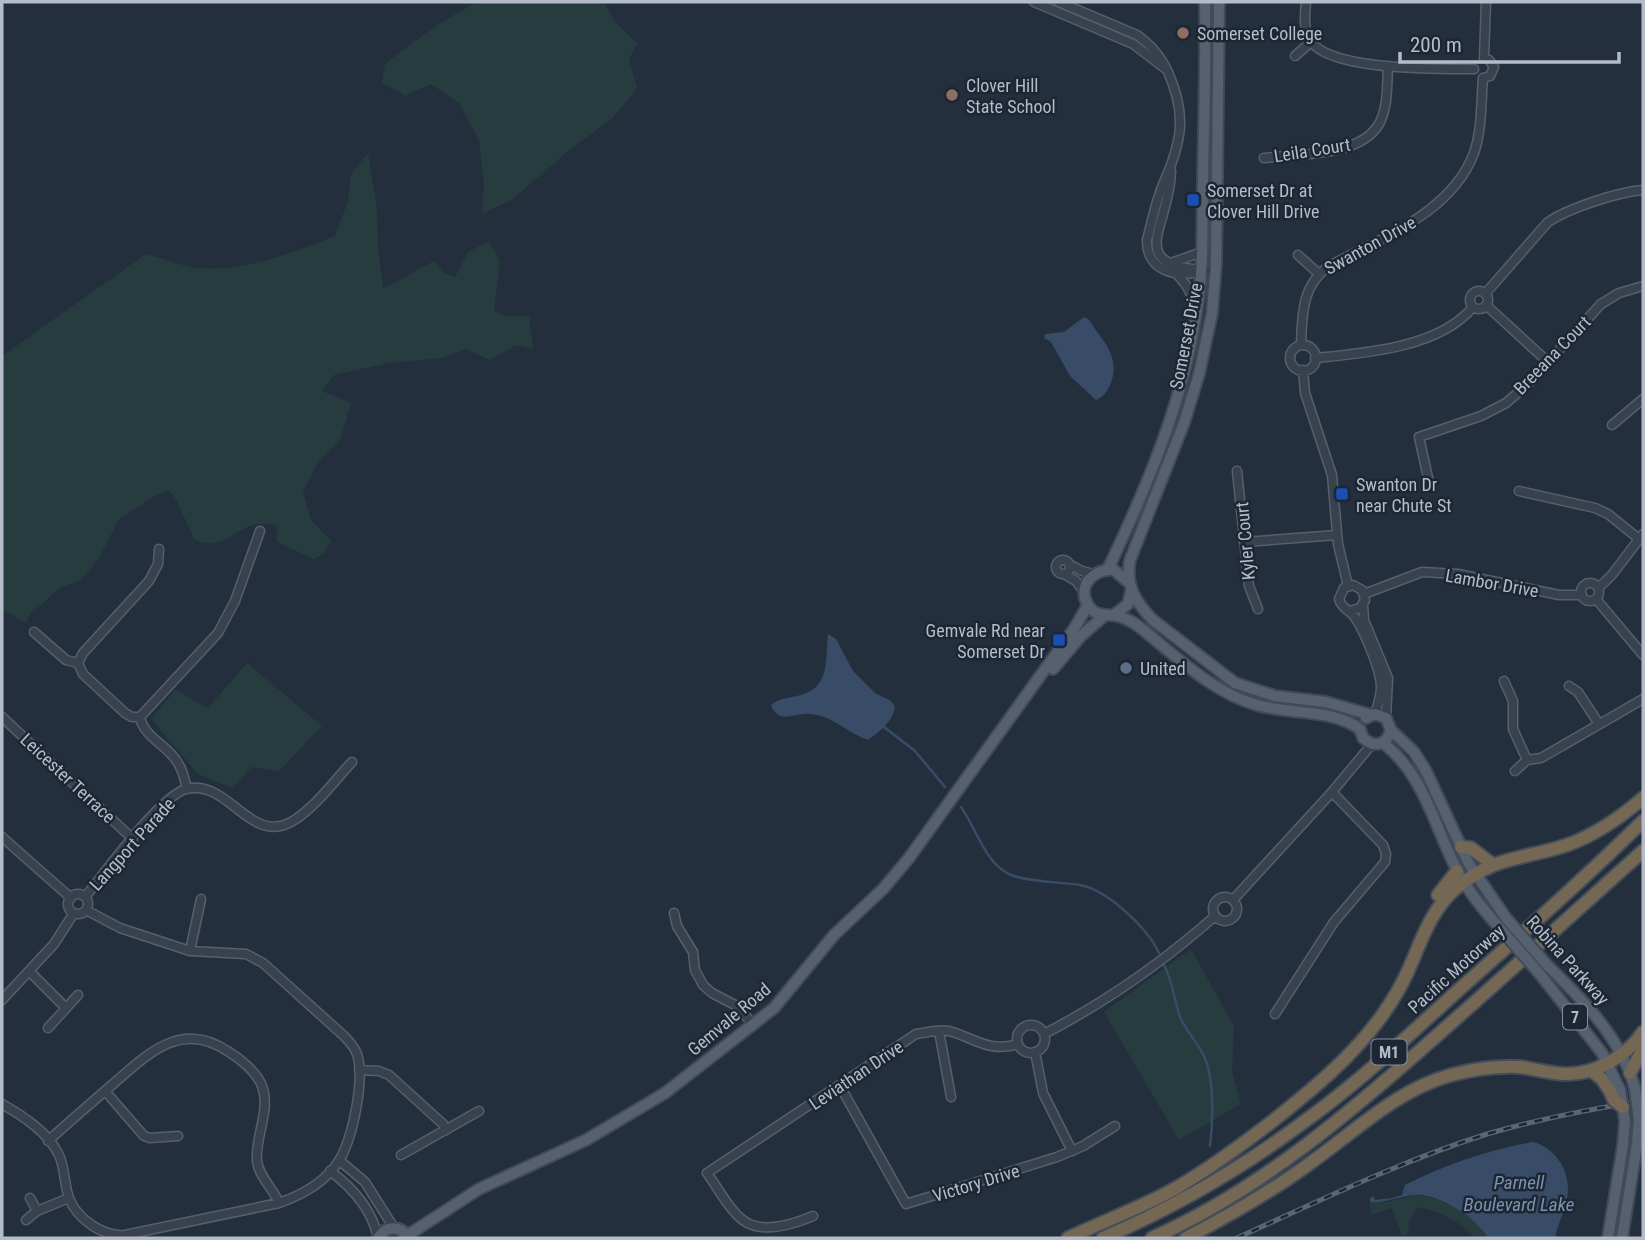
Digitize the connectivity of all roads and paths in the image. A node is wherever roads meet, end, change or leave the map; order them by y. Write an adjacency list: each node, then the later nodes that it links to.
1 (1034, 2): 12 (street)
2 (1059, 2): 12 (street)
3 (1206, 2): 17 (main road, Somerset Drive)
4 (1219, 2): 21 (main road, Somerset Drive)
5 (1306, 2): 7 (street)
6 (1486, 2): 9 (street, Swanton Drive)
7 (1311, 41): 8 (street); 10 (street)
8 (1295, 56)
9 (1483, 58): 11 (street); 13 (street, Swanton Drive)
10 (1388, 67): 11 (street); 14 (street, Leila Court)
11 (1474, 69): 13 (street)
12 (1167, 70): 15 (street)
13 (1483, 78): 23 (street, Swanton Drive)
14 (1264, 158)
15 (1171, 169): 19 (street); 22 (street)
16 (1643, 190): 25 (street)
17 (1202, 252): 19 (street); 20 (main road, Somerset Drive)
18 (1298, 255): 23 (street)
19 (1168, 264): 20 (street)
20 (1201, 271): 21 (street); 22 (street); 28 (main road, Somerset Drive)
21 (1215, 271): 47 (main road, Somerset Drive)
22 (1176, 273): 28 (street)
23 (1319, 274): 29 (street, Swanton Drive)
24 (1643, 286): 31 (street, Breeana Court)
25 (1485, 294): 26 (street); 27 (street)
26 (1486, 305): 27 (street); 31 (street)
27 (1473, 307): 30 (street)
28 (1198, 308): 44 (main road, Somerset Drive)
29 (1301, 345): 30 (street); 32 (street, Swanton Drive)
30 (1315, 358): 32 (street)
31 (1548, 362): 36 (street, Breeana Court)
32 (1303, 370): 39 (street, Swanton Drive)
33 (1643, 399): 34 (street)
34 (1612, 425)
35 (1237, 471): 41 (street, Kyler Court)
36 (1429, 482)
37 (1519, 491): 40 (street)
38 (260, 531): 68 (street)
39 (1337, 535): 41 (street); 48 (street, Swanton Drive)
40 (1641, 536): 49 (street, Lambor Drive)
41 (1244, 542): 56 (street, Kyler Court)
42 (159, 549): 61 (street)
43 (1069, 564): 45 (street); 45 (street); 46 (street)
44 (1108, 569): 46 (main road); 47 (main road)
45 (1064, 574): 50 (street)
46 (1094, 574): 50 (main road)
47 (1130, 586): 58 (main road, Somerset Drive); 66 (main road)
48 (1348, 586): 51 (street); 57 (street)
49 (1598, 588): 52 (street, Lambor Drive); 53 (street)
50 (1084, 592): 54 (main road)
51 (1364, 594): 52 (street, Lambor Drive); 55 (street)
52 (1582, 595): 53 (street, Lambor Drive)
53 (1596, 599): 60 (street)
54 (1088, 605): 58 (main road); 65 (main road, Gemvale Road)
55 (1363, 606): 57 (street); 66 (street)
56 (1258, 609)
57 (1350, 611): 66 (street)
58 (1109, 615): 65 (main road, Gemvale Road); 70 (main road)
59 (34, 632): 61 (street)
60 (1643, 655)
61 (78, 663): 68 (street)
62 (1504, 681): 73 (street)
63 (1569, 686): 69 (street)
64 (1643, 699): 69 (street)
65 (1020, 704): 103 (main road, Gemvale Road)
66 (1377, 715): 70 (main road); 71 (main road)
67 (2, 717): 81 (street, Leicester Terrace)
68 (140, 717): 76 (street)
69 (1599, 724): 73 (street)
70 (1360, 729): 72 (main road)
71 (1391, 730): 72 (main road); 82 (main road)
72 (1377, 744): 77 (street); 86 (main road)
73 (1527, 760): 75 (street)
74 (352, 762): 76 (street, Langport Parade)
75 (1515, 771)
76 (187, 789): 81 (street, Langport Parade)
77 (1332, 792): 90 (street); 102 (street)
78 (1643, 798): 84 (highway)
79 (1643, 821): 141 (highway, Pacific Motorway / M1)
80 (2, 836): 88 (street)
81 (133, 839): 87 (street, Langport Parade)
82 (1461, 847): 84 (highway); 85 (main road)
83 (1643, 851): 142 (highway, Pacific Motorway / M1)
84 (1492, 864): 85 (highway)
85 (1475, 874): 86 (highway); 95 (main road, Robina Parkway / 7)
86 (1460, 876): 95 (main road, Robina Parkway / 7); 140 (highway)
87 (85, 897): 88 (street); 91 (street)
88 (71, 898): 92 (street)
89 (201, 900): 96 (street)
90 (1233, 900): 94 (street); 94 (street)
91 (86, 910): 92 (street); 96 (street)
92 (74, 913): 98 (street)
93 (674, 913): 103 (street)
94 (1215, 916): 107 (street)
95 (1501, 922): 97 (main road, Robina Parkway / 7, bridge)
96 (190, 951): 113 (street)
97 (1544, 969): 111 (main road, Robina Parkway / 7); 112 (main road, Robina Parkway / 7)
98 (29, 971): 100 (street); 101 (street)
99 (78, 995): 101 (street)
100 (2, 1000)
101 (66, 1009): 104 (street)
102 (1275, 1014)
103 (754, 1025): 138 (main road, Gemvale Road)
104 (48, 1028)
105 (939, 1031): 108 (street); 116 (street, Leviathan Drive); 119 (street)
106 (1643, 1032): 111 (highway)
107 (1044, 1034): 108 (street); 110 (street)
108 (1018, 1044): 110 (street)
109 (1643, 1049): 115 (highway)
110 (1035, 1052): 127 (street)
111 (1621, 1054): 112 (highway); 115 (main road, Robina Parkway / 7)
112 (1608, 1062): 114 (highway); 118 (main road, Robina Parkway / 7)
113 (359, 1070): 124 (street); 129 (street)
114 (1592, 1071): 118 (highway); 143 (highway)
115 (1630, 1073): 145 (main road, Robina Parkway / 7, bridge)
116 (840, 1086): 127 (street, Victory Drive); 135 (street, Leviathan Drive)
117 (105, 1091): 125 (street); 126 (street); 133 (street)
118 (1615, 1091): 121 (highway, bridge)
119 (951, 1097)
120 (2, 1104): 126 (street)
121 (1623, 1107): 144 (main road, bridge)
122 (480, 1111): 124 (street)
123 (1115, 1126): 127 (street)
124 (446, 1130): 128 (street)
125 (178, 1136)
126 (48, 1141): 132 (street)
127 (1072, 1151)
128 (401, 1155)
129 (339, 1160): 130 (street); 137 (street)
130 (330, 1171): 133 (street); 139 (street)
131 (30, 1198): 134 (street)
132 (69, 1198): 133 (street); 134 (street)
133 (279, 1203)
134 (37, 1211): 136 (street)
135 (813, 1216)
136 (26, 1220)
137 (394, 1228): 138 (main road); 139 (main road)
138 (408, 1237)
139 (378, 1238)
140 (1068, 1238)
141 (1103, 1238)
142 (1152, 1238)
143 (1186, 1238)
144 (1608, 1238)
145 (1622, 1238)

